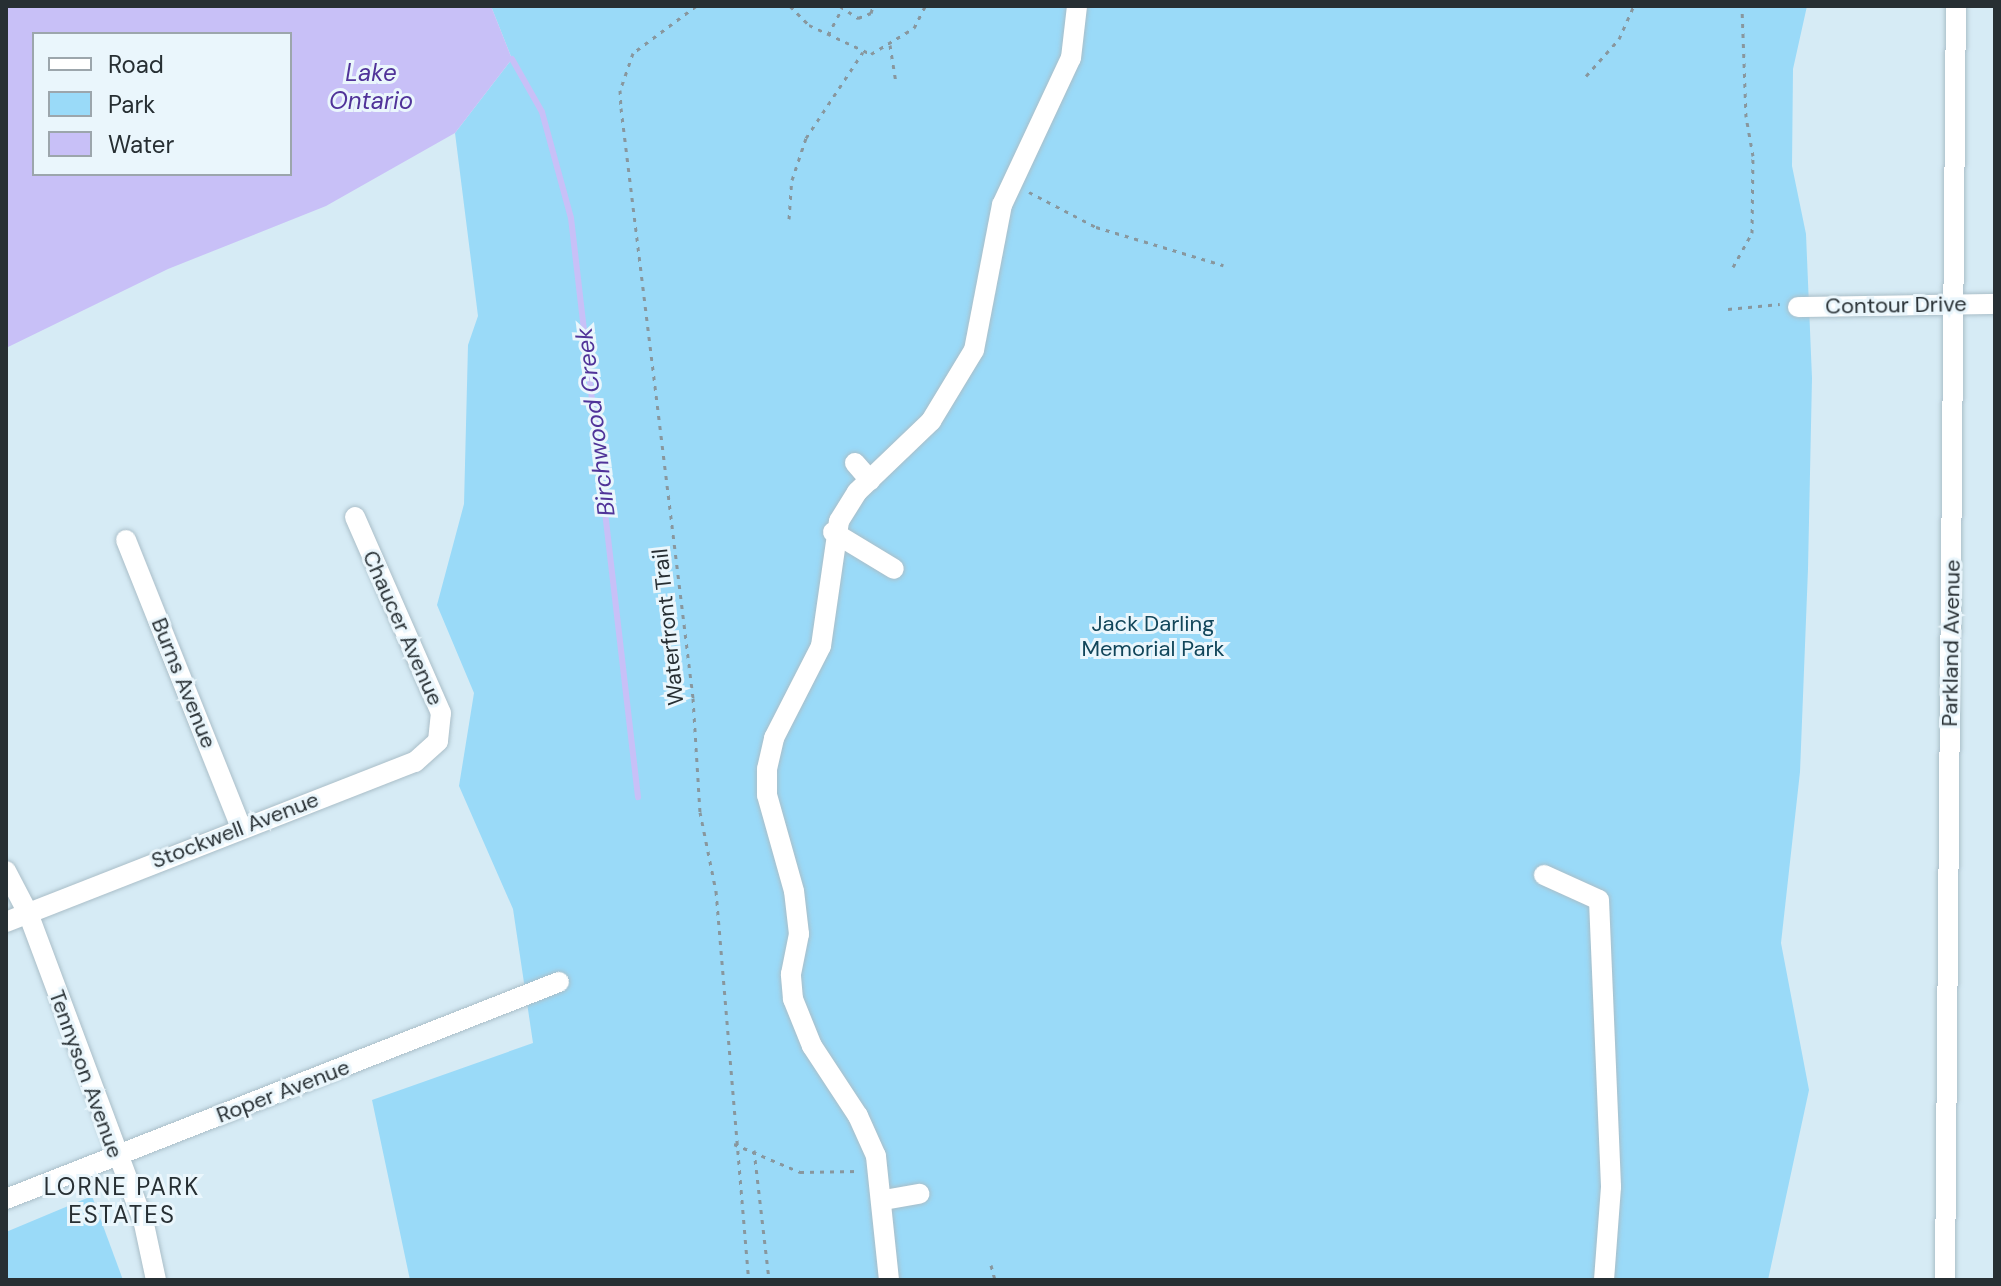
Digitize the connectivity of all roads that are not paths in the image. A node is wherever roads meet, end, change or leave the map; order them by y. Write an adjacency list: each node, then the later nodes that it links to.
1 (1077, 6): 7 (street)
2 (1956, 6): 3 (street, Parkland Avenue)
3 (1955, 303): 4 (street, Contour Drive); 5 (street, Contour Drive); 26 (street, Parkland Avenue)
4 (1995, 304)
5 (1798, 307)
6 (855, 463): 7 (street)
7 (870, 480): 9 (street)
8 (355, 517): 12 (street, Chaucer Avenue)
9 (833, 532): 11 (street); 22 (street)
10 (126, 540): 13 (street, Burns Avenue)
11 (894, 569)
12 (438, 741): 13 (street, Stockwell Avenue)
13 (241, 827): 16 (street, Stockwell Avenue)
14 (6, 871): 16 (street, Tennyson Avenue)
15 (1544, 875): 25 (street)
16 (28, 913): 17 (street, Stockwell Avenue); 19 (street, Tennyson Avenue)
17 (6, 922)
18 (559, 982): 19 (street, Roper Avenue)
19 (116, 1156): 21 (street, Roper Avenue); 23 (street, Tennyson Avenue)
20 (919, 1194): 22 (street)
21 (6, 1199)
22 (884, 1200): 24 (street)
23 (156, 1280)
24 (889, 1280)
25 (1604, 1280)
26 (1945, 1280)

